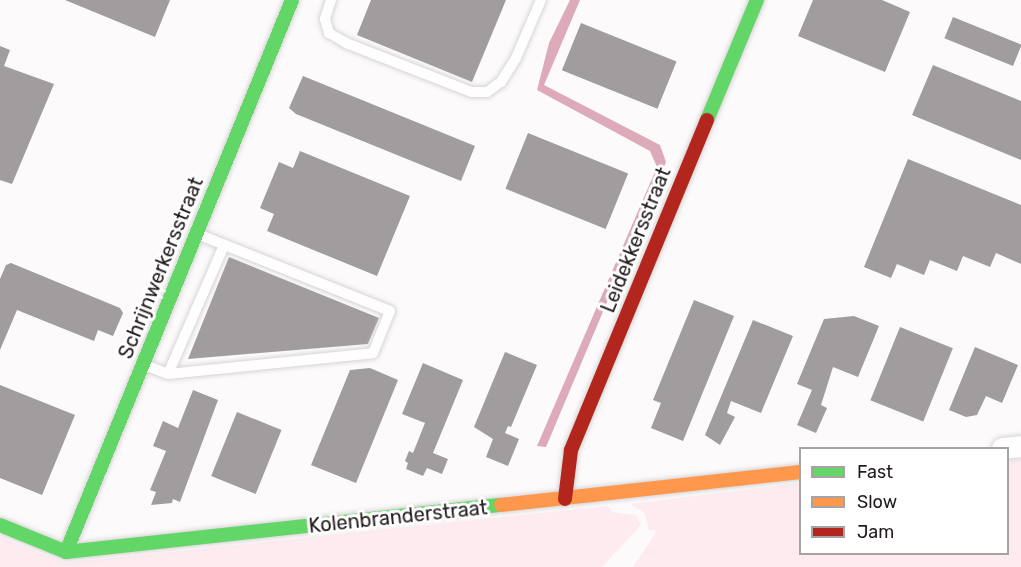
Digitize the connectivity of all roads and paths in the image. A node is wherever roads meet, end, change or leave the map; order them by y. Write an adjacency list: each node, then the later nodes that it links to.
1 (292, 0): 5 (street, Schrijnwerkersstraat)
2 (331, 0): 3 (lane)
3 (541, 0)
4 (757, 0): 10 (street, Leidekkersstraat)
5 (196, 233): 6 (lane); 7 (street, Schrijnwerkersstraat)
6 (224, 245): 8 (lane); 8 (lane)
7 (142, 364): 8 (lane); 12 (street, Schrijnwerkersstraat)
8 (168, 374)
9 (799, 472): 10 (street, Kolenbranderstraat)
10 (565, 499): 12 (street, Kolenbranderstraat)
11 (0, 525): 12 (street, Kolenbranderstraat)
12 (66, 552)

